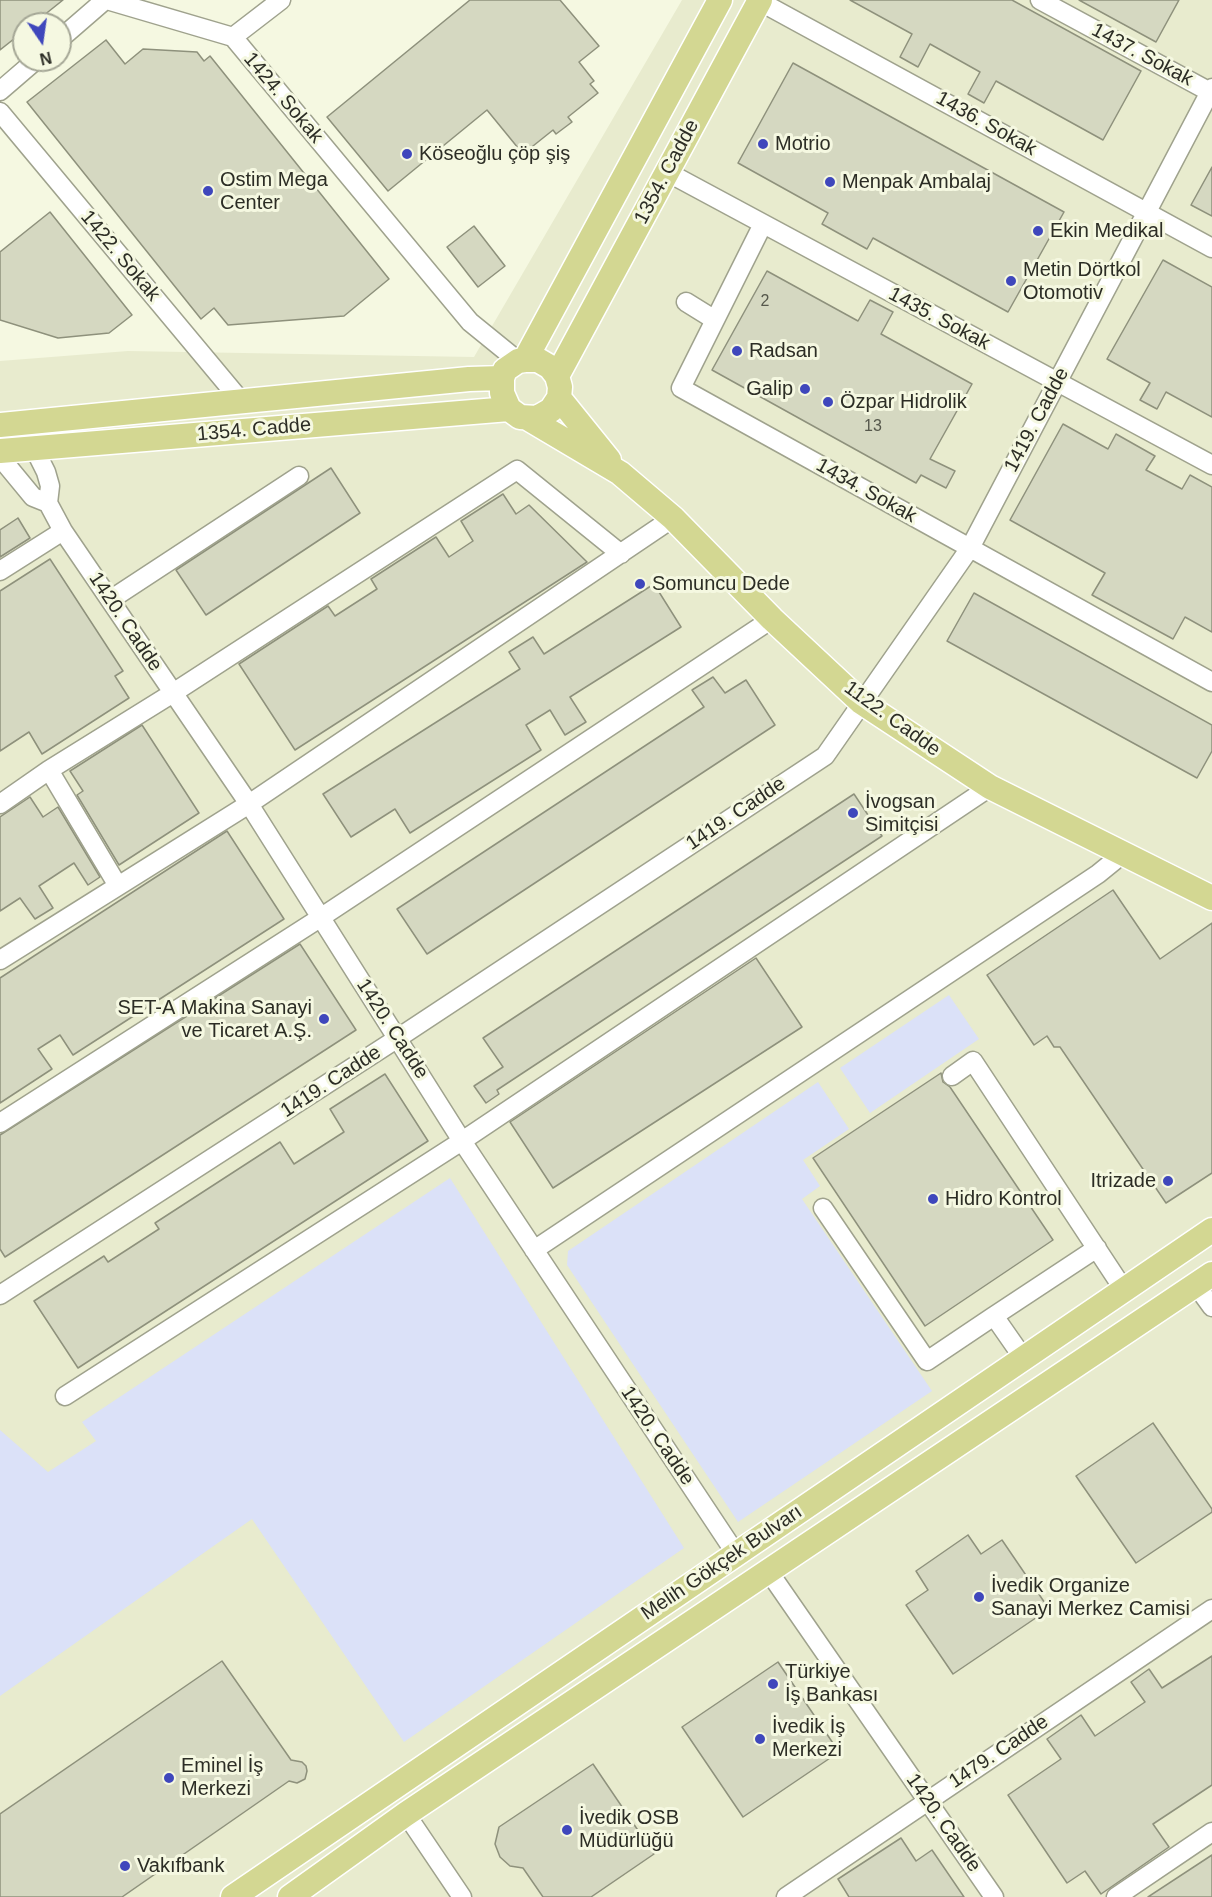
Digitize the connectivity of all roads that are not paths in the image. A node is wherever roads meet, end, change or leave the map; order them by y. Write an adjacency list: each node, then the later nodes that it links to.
1 (106, 0): 6 (street); 7 (street, 1424. Sokak)
2 (281, 0): 7 (street)
3 (720, 0): 18 (main road, 1354. Cadde)
4 (759, 0): 12 (main road, 1354. Cadde); 13 (street, 1436. Sokak)
5 (1040, 0): 10 (street, 1437. Sokak)
6 (72, 29)
7 (233, 37): 18 (street, 1424. Sokak)
8 (22, 72): 9 (street)
9 (0, 91)
10 (1211, 91): 13 (street, 1419. Cadde)
11 (0, 112): 21 (street, 1422. Sokak)
12 (667, 172): 14 (street, 1435. Sokak); 20 (main road, 1354. Cadde)
13 (1146, 212): 15 (street, 1436. Sokak); 19 (street, 1419. Cadde)
14 (763, 224): 17 (street, 1434. Sokak); 19 (street, 1435. Sokak)
15 (1212, 248)
16 (686, 302): 17 (street)
17 (715, 320): 33 (street, 1434. Sokak)
18 (512, 367): 20 (main road, 1354. Cadde); 21 (main road, 1354. Cadde); 22 (main road)
19 (1057, 382): 27 (street, 1435. Sokak); 33 (street, 1419. Cadde)
20 (558, 387): 22 (main road, 1354. Cadde); 28 (main road)
21 (241, 401): 23 (main road, 1354. Cadde)
22 (519, 414): 24 (main road, 1354. Cadde); 28 (main road)
23 (6, 418): 24 (main road)
24 (34, 448): 25 (main road, 1354. Cadde); 30 (street, 1420. Cadde)
25 (0, 452)
26 (0, 457): 30 (street, 1420. Cadde)
27 (1212, 465)
28 (620, 473): 31 (main road, 1122. Cadde)
29 (299, 476): 36 (street)
30 (48, 503): 32 (street, 1420. Cadde)
31 (673, 518): 34 (street); 37 (main road, 1122. Cadde)
32 (63, 531): 35 (street); 36 (street, 1420. Cadde)
33 (970, 548): 38 (street, 1434. Sokak); 40 (street, 1419. Cadde)
34 (621, 554): 39 (street); 44 (street)
35 (0, 571)
36 (110, 600): 39 (street, 1420. Cadde)
37 (772, 619): 40 (main road, 1122. Cadde); 48 (street)
38 (1212, 682)
39 (173, 693): 41 (street); 44 (street, 1420. Cadde)
40 (861, 702): 42 (main road, 1122. Cadde); 50 (street, 1419. Cadde)
41 (49, 770): 43 (street); 46 (street)
42 (990, 787): 45 (main road, 1122. Cadde); 53 (street)
43 (0, 804)
44 (249, 804): 46 (street); 48 (street, 1420. Cadde)
45 (1120, 852): 47 (main road, 1122. Cadde); 57 (street)
46 (118, 886): 49 (street)
47 (1212, 898)
48 (320, 918): 50 (street, 1420. Cadde); 52 (street)
49 (0, 960)
50 (398, 1038): 53 (street, 1420. Cadde); 60 (street, 1419. Cadde)
51 (951, 1076): 56 (street)
52 (0, 1123)
53 (462, 1141): 57 (street, 1420. Cadde); 64 (street)
54 (823, 1209): 62 (street)
55 (1212, 1230): 59 (main road, Melih Gökçek Bulvarı)
56 (1097, 1248): 59 (street); 62 (street)
57 (534, 1250): 65 (street, 1420. Cadde)
58 (1204, 1279): 61 (street); 66 (main road, Melih Gökçek Bulvarı)
59 (1124, 1290): 63 (main road, Melih Gökçek Bulvarı)
60 (0, 1295)
61 (1212, 1307)
62 (994, 1316): 63 (street)
63 (1024, 1359): 65 (main road, Melih Gökçek Bulvarı)
64 (65, 1396)
65 (736, 1554): 71 (main road, Melih Gökçek Bulvarı)
66 (768, 1572): 68 (street, 1420. Cadde); 69 (main road, Melih Gökçek Bulvarı)
67 (1212, 1609): 68 (street, 1479. Cadde)
68 (927, 1800): 74 (street, 1479. Cadde); 75 (street, 1420. Cadde)
69 (406, 1814): 72 (main road, Melih Gökçek Bulvarı); 73 (street)
70 (1212, 1832): 76 (street)
71 (233, 1897)
72 (290, 1897)
73 (462, 1897)
74 (786, 1897)
75 (994, 1897)
76 (1116, 1897)

